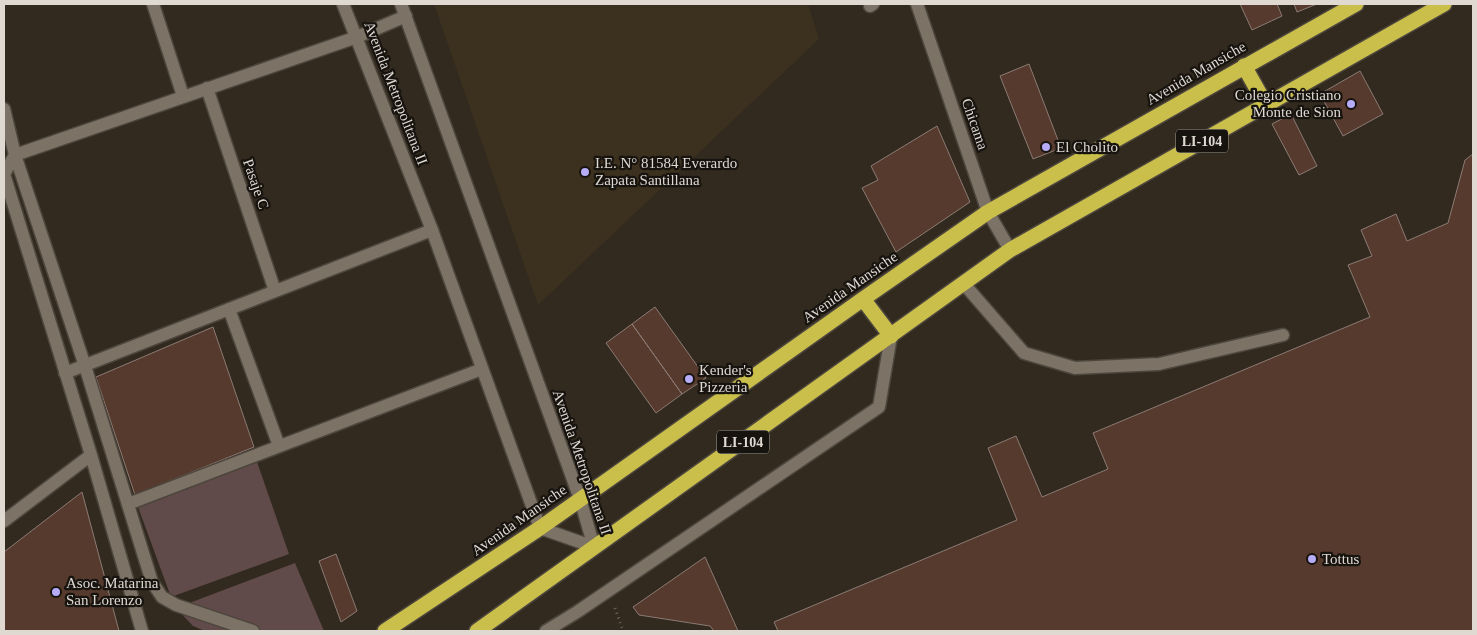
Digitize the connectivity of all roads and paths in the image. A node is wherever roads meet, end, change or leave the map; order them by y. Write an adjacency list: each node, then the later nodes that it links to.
1 (153, 4): 10 (street)
2 (343, 4): 7 (street, Avenida Metropolitana II)
3 (917, 4): 15 (street, Chicama)
4 (1356, 4): 8 (highway, Avenida Mansiche / LI-104)
5 (1444, 4): 11 (highway, LI-104)
6 (403, 10): 7 (street); 29 (street, Avenida Metropolitana II)
7 (357, 37): 9 (street); 16 (street, Avenida Metropolitana II)
8 (1244, 66): 11 (highway); 15 (highway, Avenida Mansiche / LI-104)
9 (207, 88): 10 (street); 19 (street, Pasaje C)
10 (183, 96): 13 (street)
11 (1266, 105): 17 (highway, LI-104)
12 (4, 109): 13 (street)
13 (15, 155): 14 (street); 24 (street)
14 (4, 174): 26 (street)
15 (988, 212): 17 (street, Chicama); 20 (highway, Avenida Mansiche / LI-104)
16 (432, 230): 19 (street); 25 (street, Avenida Metropolitana II)
17 (1010, 250): 18 (highway, LI-104)
18 (964, 284): 22 (street); 23 (highway, LI-104)
19 (276, 291): 21 (street)
20 (863, 299): 23 (highway); 29 (highway, Avenida Mansiche / LI-104)
21 (229, 309): 24 (street); 27 (street)
22 (1283, 335)
23 (891, 336): 33 (highway, LI-104); 38 (street)
24 (85, 366): 26 (street); 30 (street)
25 (482, 369): 27 (street); 32 (street, Avenida Metropolitana II)
26 (65, 373): 28 (street)
27 (279, 446): 30 (street)
28 (91, 455): 31 (street); 34 (street)
29 (580, 500): 32 (highway, Avenida Mansiche / LI-104); 33 (street, Avenida Metropolitana II)
30 (128, 504): 35 (street)
31 (4, 521)
32 (540, 528): 33 (street, Avenida Metropolitana II); 36 (highway, Avenida Mansiche / LI-104)
33 (594, 548): 37 (highway, LI-104)
34 (142, 631)
35 (253, 631)
36 (385, 631)
37 (476, 631)
38 (546, 631)

